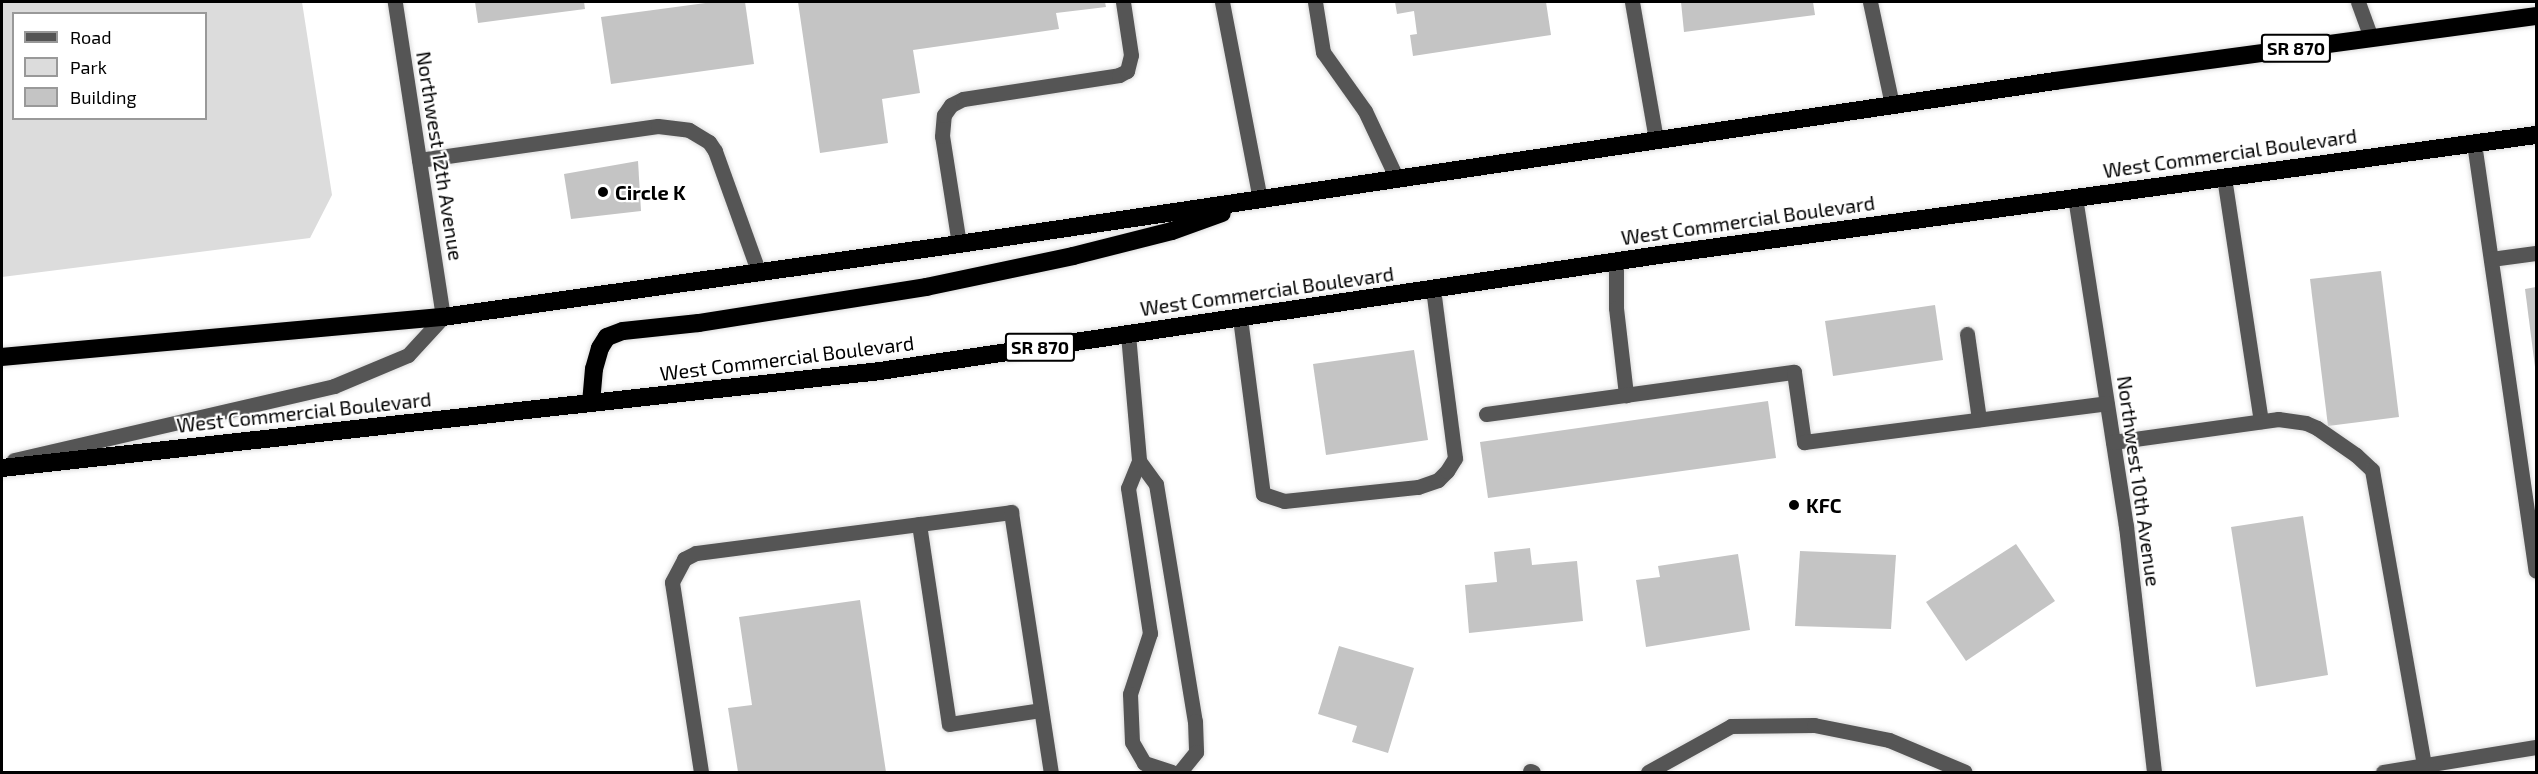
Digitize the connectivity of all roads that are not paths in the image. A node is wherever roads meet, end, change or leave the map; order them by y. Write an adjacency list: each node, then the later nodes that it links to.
1 (395, 2): 14 (street, Northwest 12th Avenue)
2 (1123, 2): 19 (street)
3 (1222, 2): 18 (street)
4 (1315, 2): 16 (street)
5 (1632, 2): 12 (street)
6 (1870, 2): 10 (street)
7 (2358, 2): 9 (street)
8 (2536, 16): 9 (highway, SR 870)
9 (2371, 38): 10 (highway, SR 870)
10 (1892, 105): 12 (highway, SR 870)
11 (2536, 135): 13 (highway, West Commercial Boulevard / SR 870)
12 (1656, 140): 16 (highway, SR 870)
13 (2474, 144): 15 (highway, West Commercial Boulevard / SR 870); 21 (street)
14 (419, 160): 23 (street); 25 (street, Northwest 12th Avenue)
15 (2224, 177): 17 (highway, West Commercial Boulevard / SR 870); 35 (street)
16 (1397, 179): 18 (highway, SR 870)
17 (2075, 197): 22 (highway, West Commercial Boulevard / SR 870); 32 (street, Northwest 10th Avenue)
18 (1260, 200): 19 (highway, SR 870); 31 (highway)
19 (959, 244): 23 (highway, SR 870)
20 (2536, 253): 21 (street)
21 (2491, 259): 41 (street)
22 (1616, 262): 24 (highway, West Commercial Boulevard / SR 870); 30 (street)
23 (759, 273): 25 (highway, SR 870)
24 (1433, 289): 26 (highway, West Commercial Boulevard / SR 870); 26 (street)
25 (443, 317): 29 (highway, SR 870); 38 (street, West Commercial Boulevard)
26 (1240, 318): 27 (highway, West Commercial Boulevard / SR 870)
27 (1128, 334): 31 (highway, West Commercial Boulevard / SR 870); 37 (street)
28 (1967, 334): 34 (street)
29 (2, 357)
30 (1626, 395): 33 (street); 34 (street)
31 (591, 403): 39 (highway, West Commercial Boulevard / SR 870)
32 (2107, 403): 34 (street); 36 (street, Northwest 10th Avenue)
33 (1486, 414)
34 (1979, 419)
35 (2261, 421): 36 (street); 45 (street)
36 (2113, 442): 52 (street, Northwest 10th Avenue)
37 (1139, 461): 48 (street); 49 (street)
38 (2, 463)
39 (2, 468)
40 (919, 524): 43 (street); 43 (street); 46 (street)
41 (2534, 539): 42 (street)
42 (2536, 571)
43 (1041, 710): 47 (street)
44 (2536, 747): 45 (street)
45 (2424, 766): 53 (street)
46 (701, 772)
47 (1051, 772)
48 (1172, 772)
49 (1180, 772)
50 (1648, 772): 51 (street)
51 (1965, 772)
52 (2154, 772)
53 (2383, 772)

